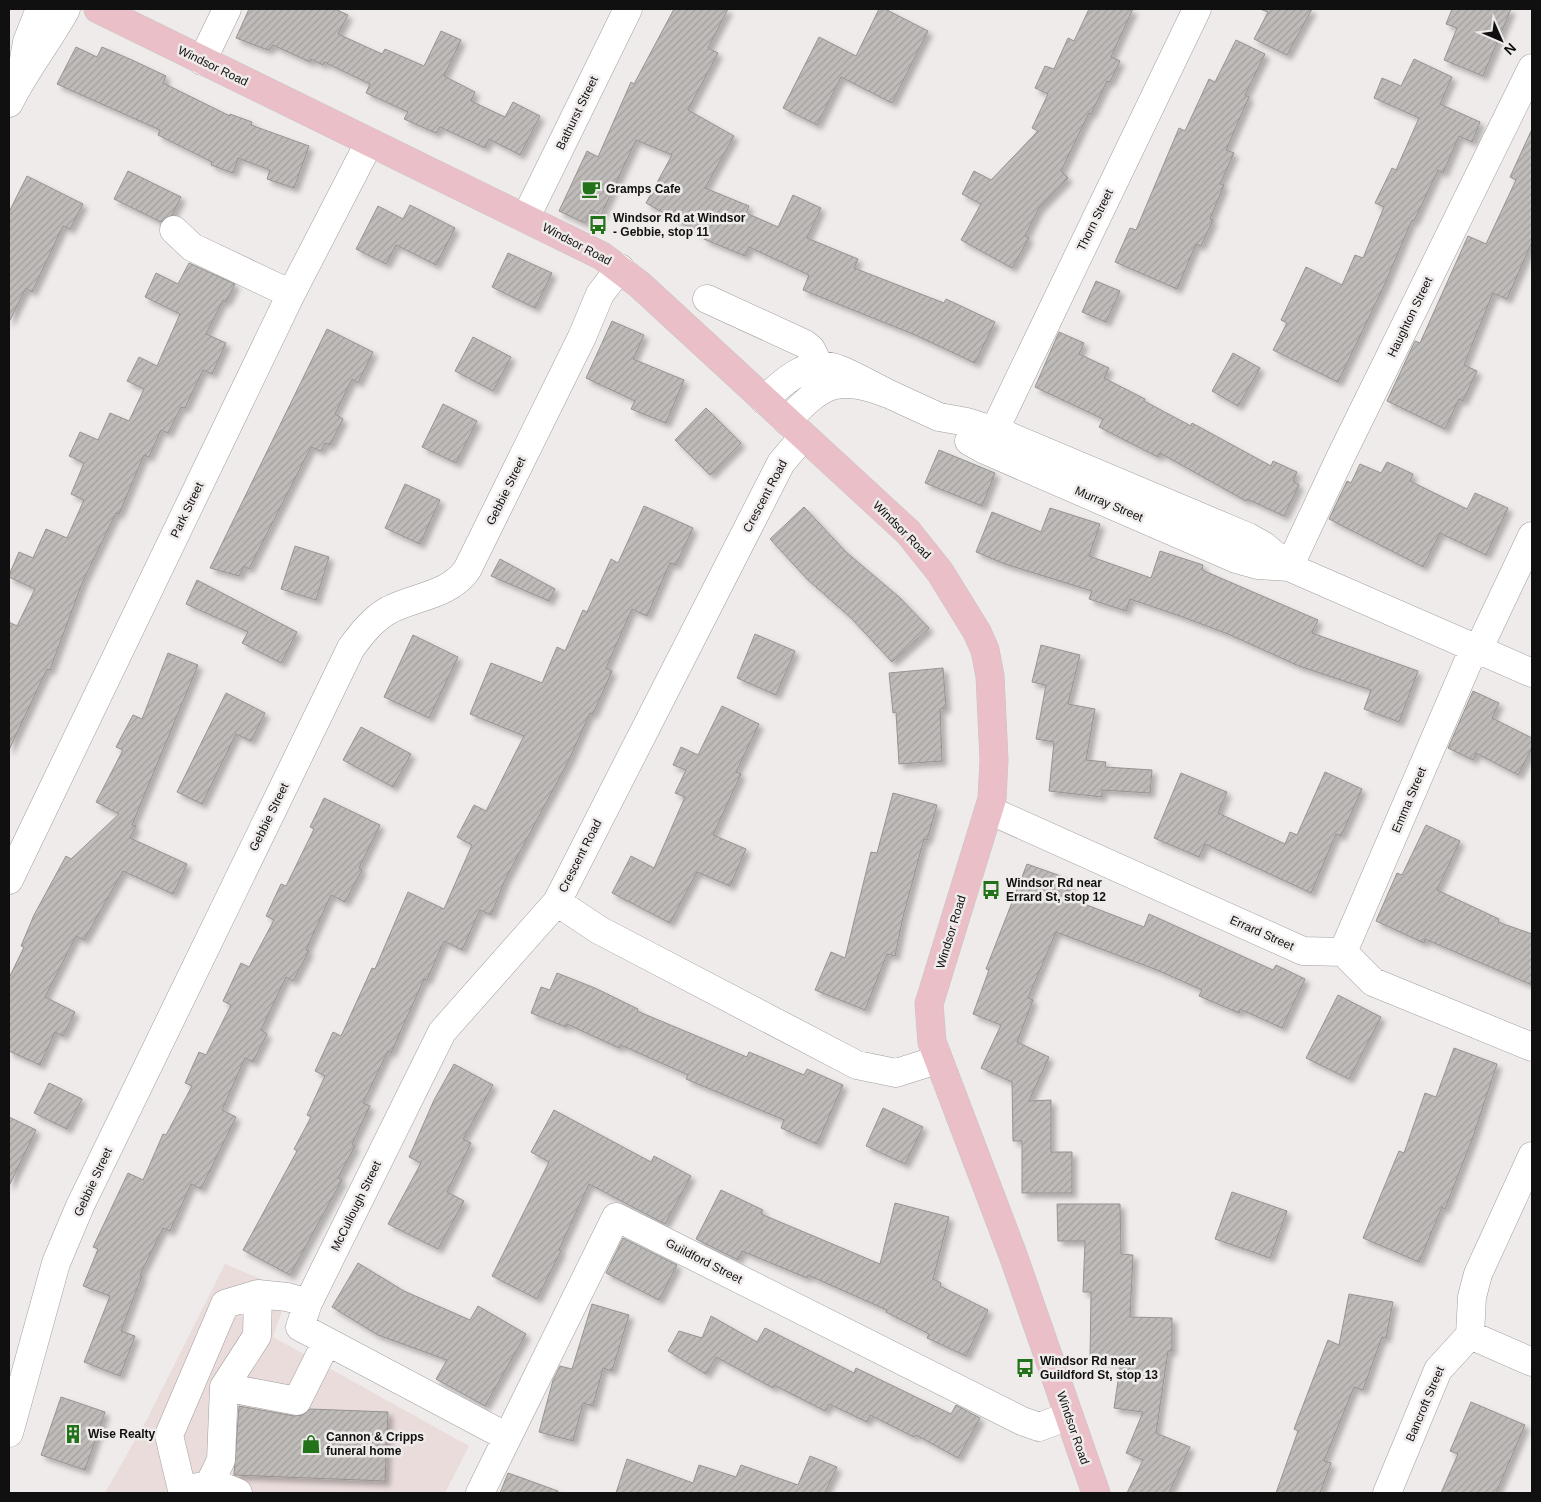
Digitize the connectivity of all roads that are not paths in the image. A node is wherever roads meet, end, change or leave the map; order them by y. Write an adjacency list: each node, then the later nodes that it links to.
1 (40, 9): 9 (street)
2 (66, 9): 9 (street)
3 (98, 9): 7 (main road, Windsor Road)
4 (228, 9): 7 (street)
5 (628, 9): 12 (street, Bathurst Street)
6 (1197, 9): 21 (street, Thorn Street)
7 (202, 61): 11 (main road, Windsor Road)
8 (1532, 68): 23 (street, Haughton Street)
9 (21, 78): 10 (street)
10 (9, 103)
11 (369, 143): 12 (main road, Windsor Road); 15 (street, Park Street)
12 (526, 217): 14 (main road, Windsor Road)
13 (174, 230): 15 (street)
14 (620, 268): 19 (main road, Windsor Road); 38 (street, Gebbie Street)
15 (291, 294): 27 (street, Park Street)
16 (706, 299): 17 (street)
17 (820, 365): 18 (street, Murray Street); 19 (street)
18 (892, 394): 20 (street, Murray Street); 21 (street, Murray Street)
19 (764, 400): 20 (main road, Windsor Road)
20 (795, 429): 26 (main road, Windsor Road); 28 (street, Crescent Road)
21 (989, 440): 23 (street, Murray Street)
22 (1532, 536): 24 (street, Emma Street)
23 (1289, 567): 24 (street, Murray Street)
24 (1476, 649): 25 (street, Murray Street); 29 (street, Emma Street)
25 (1532, 673)
26 (988, 810): 29 (street, Errard Street); 31 (main road, Windsor Road)
27 (9, 880)
28 (557, 902): 31 (street, Crescent Road); 34 (street, McCullough Street)
29 (1343, 952): 30 (street)
30 (1532, 1047)
31 (938, 1060): 40 (main road, Windsor Road)
32 (1532, 1156): 35 (street)
33 (258, 1294): 34 (street); 39 (street); 43 (street)
34 (308, 1304): 36 (street, McCullough Street)
35 (1470, 1335): 37 (street); 47 (street, Bancroft Street)
36 (326, 1343): 39 (street); 42 (street, McCullough Street)
37 (1532, 1362)
38 (16, 1372): 41 (street, Gebbie Street)
39 (224, 1387): 43 (street)
40 (1069, 1416): 42 (street, Guildford Street); 46 (main road, Windsor Road)
41 (9, 1433)
42 (507, 1437): 45 (street, Guildford Street)
43 (209, 1485): 44 (street)
44 (238, 1493)
45 (480, 1493)
46 (1096, 1493)
47 (1387, 1493)

